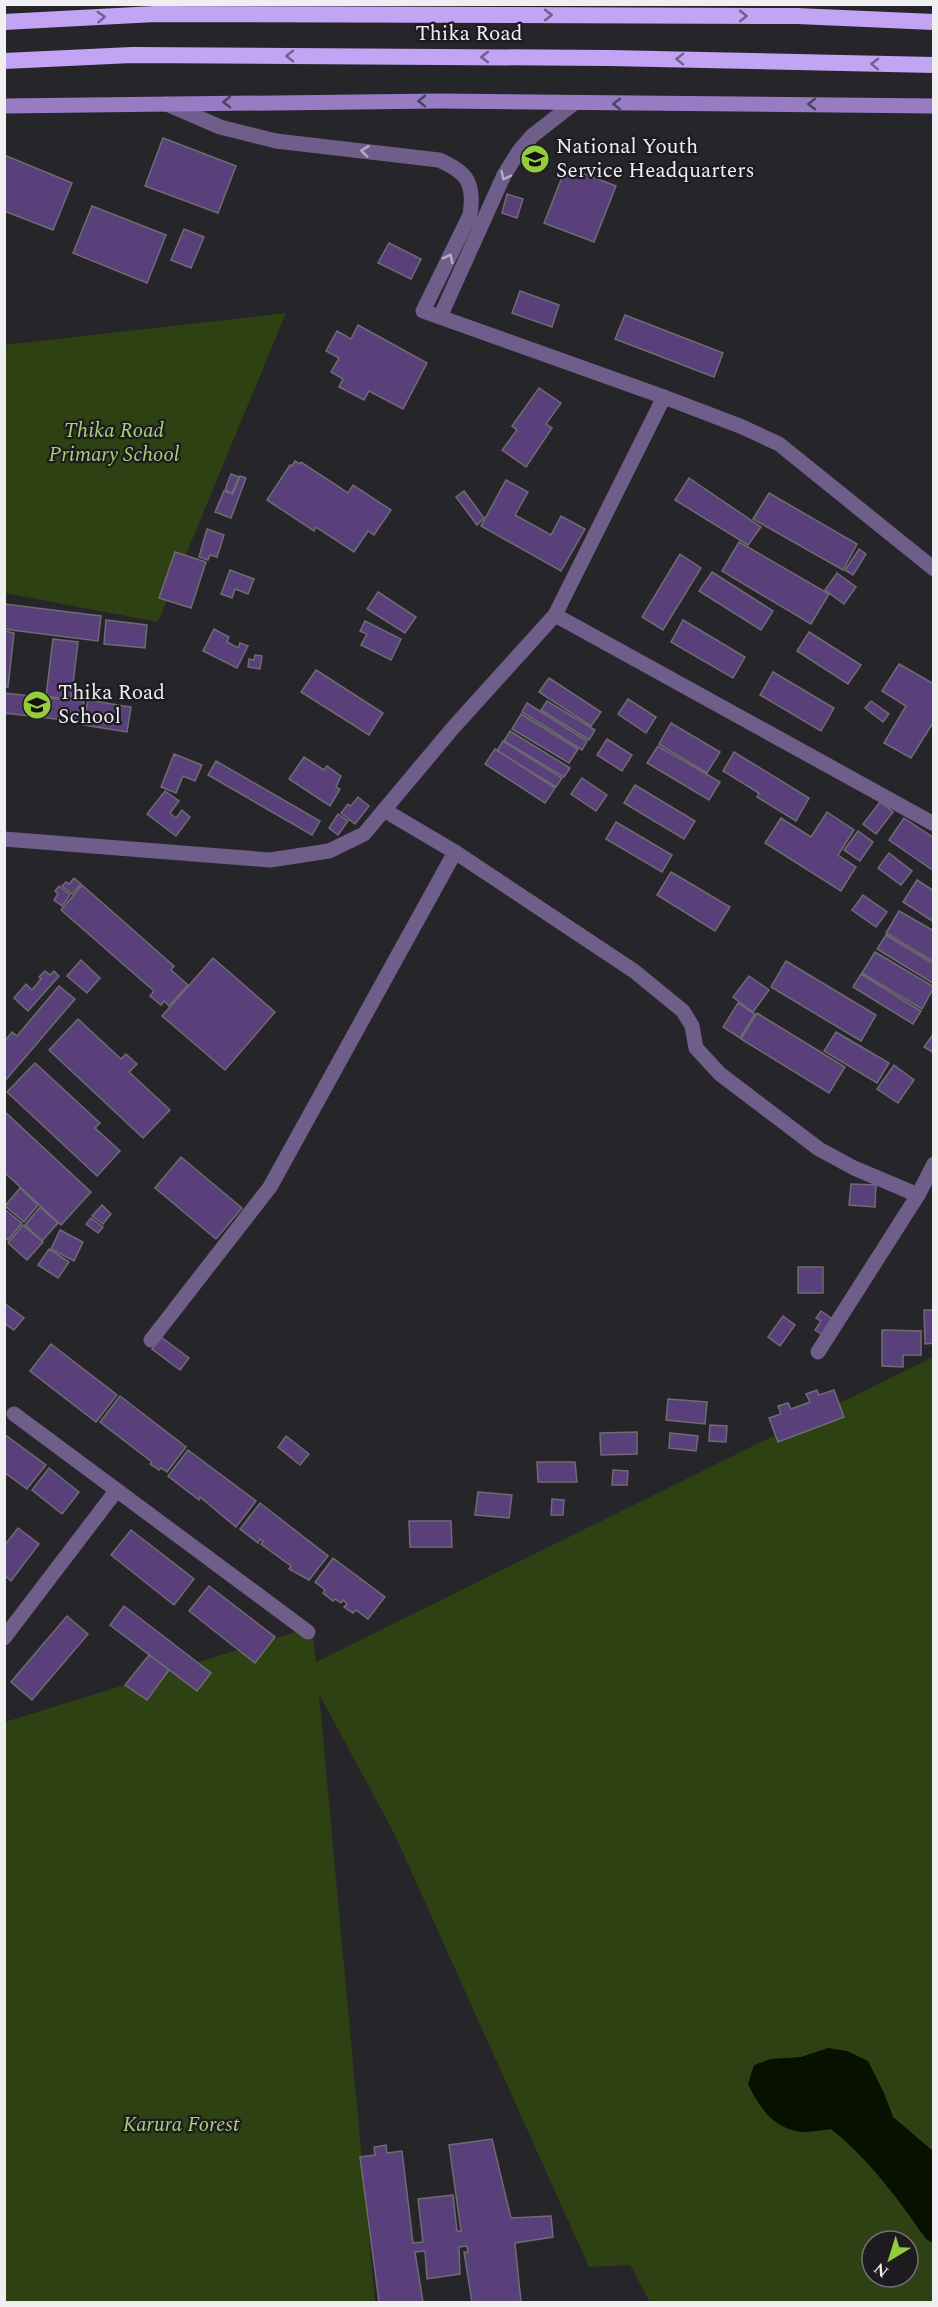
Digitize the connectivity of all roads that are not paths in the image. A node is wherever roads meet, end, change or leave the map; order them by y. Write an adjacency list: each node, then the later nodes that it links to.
1 (4, 14): 2 (highway)
2 (43, 20): 3 (highway, Thika Road); 4 (highway, Thika Road, one-way to 4)
3 (4, 22)
4 (933, 22)
5 (4, 61): 6 (highway, Thika Road, one-way to 5)
6 (933, 65)
7 (166, 103): 8 (main road, one-way to 7); 9 (main road); 11 (street, one-way to 7)
8 (573, 104): 10 (main road, one-way to 8); 11 (street, one-way to 11)
9 (4, 106)
10 (933, 106)
11 (440, 317): 12 (street)
12 (664, 397): 13 (street); 14 (street)
13 (933, 569)
14 (555, 615): 15 (street); 16 (street)
15 (384, 810): 17 (street); 18 (street)
16 (933, 824)
17 (4, 839)
18 (455, 852): 20 (street); 21 (street)
19 (933, 1164): 20 (street)
20 (918, 1195): 22 (street)
21 (151, 1340)
22 (818, 1352)
23 (14, 1414): 24 (street)
24 (116, 1491): 25 (street); 26 (street)
25 (308, 1632)
26 (4, 1638)

